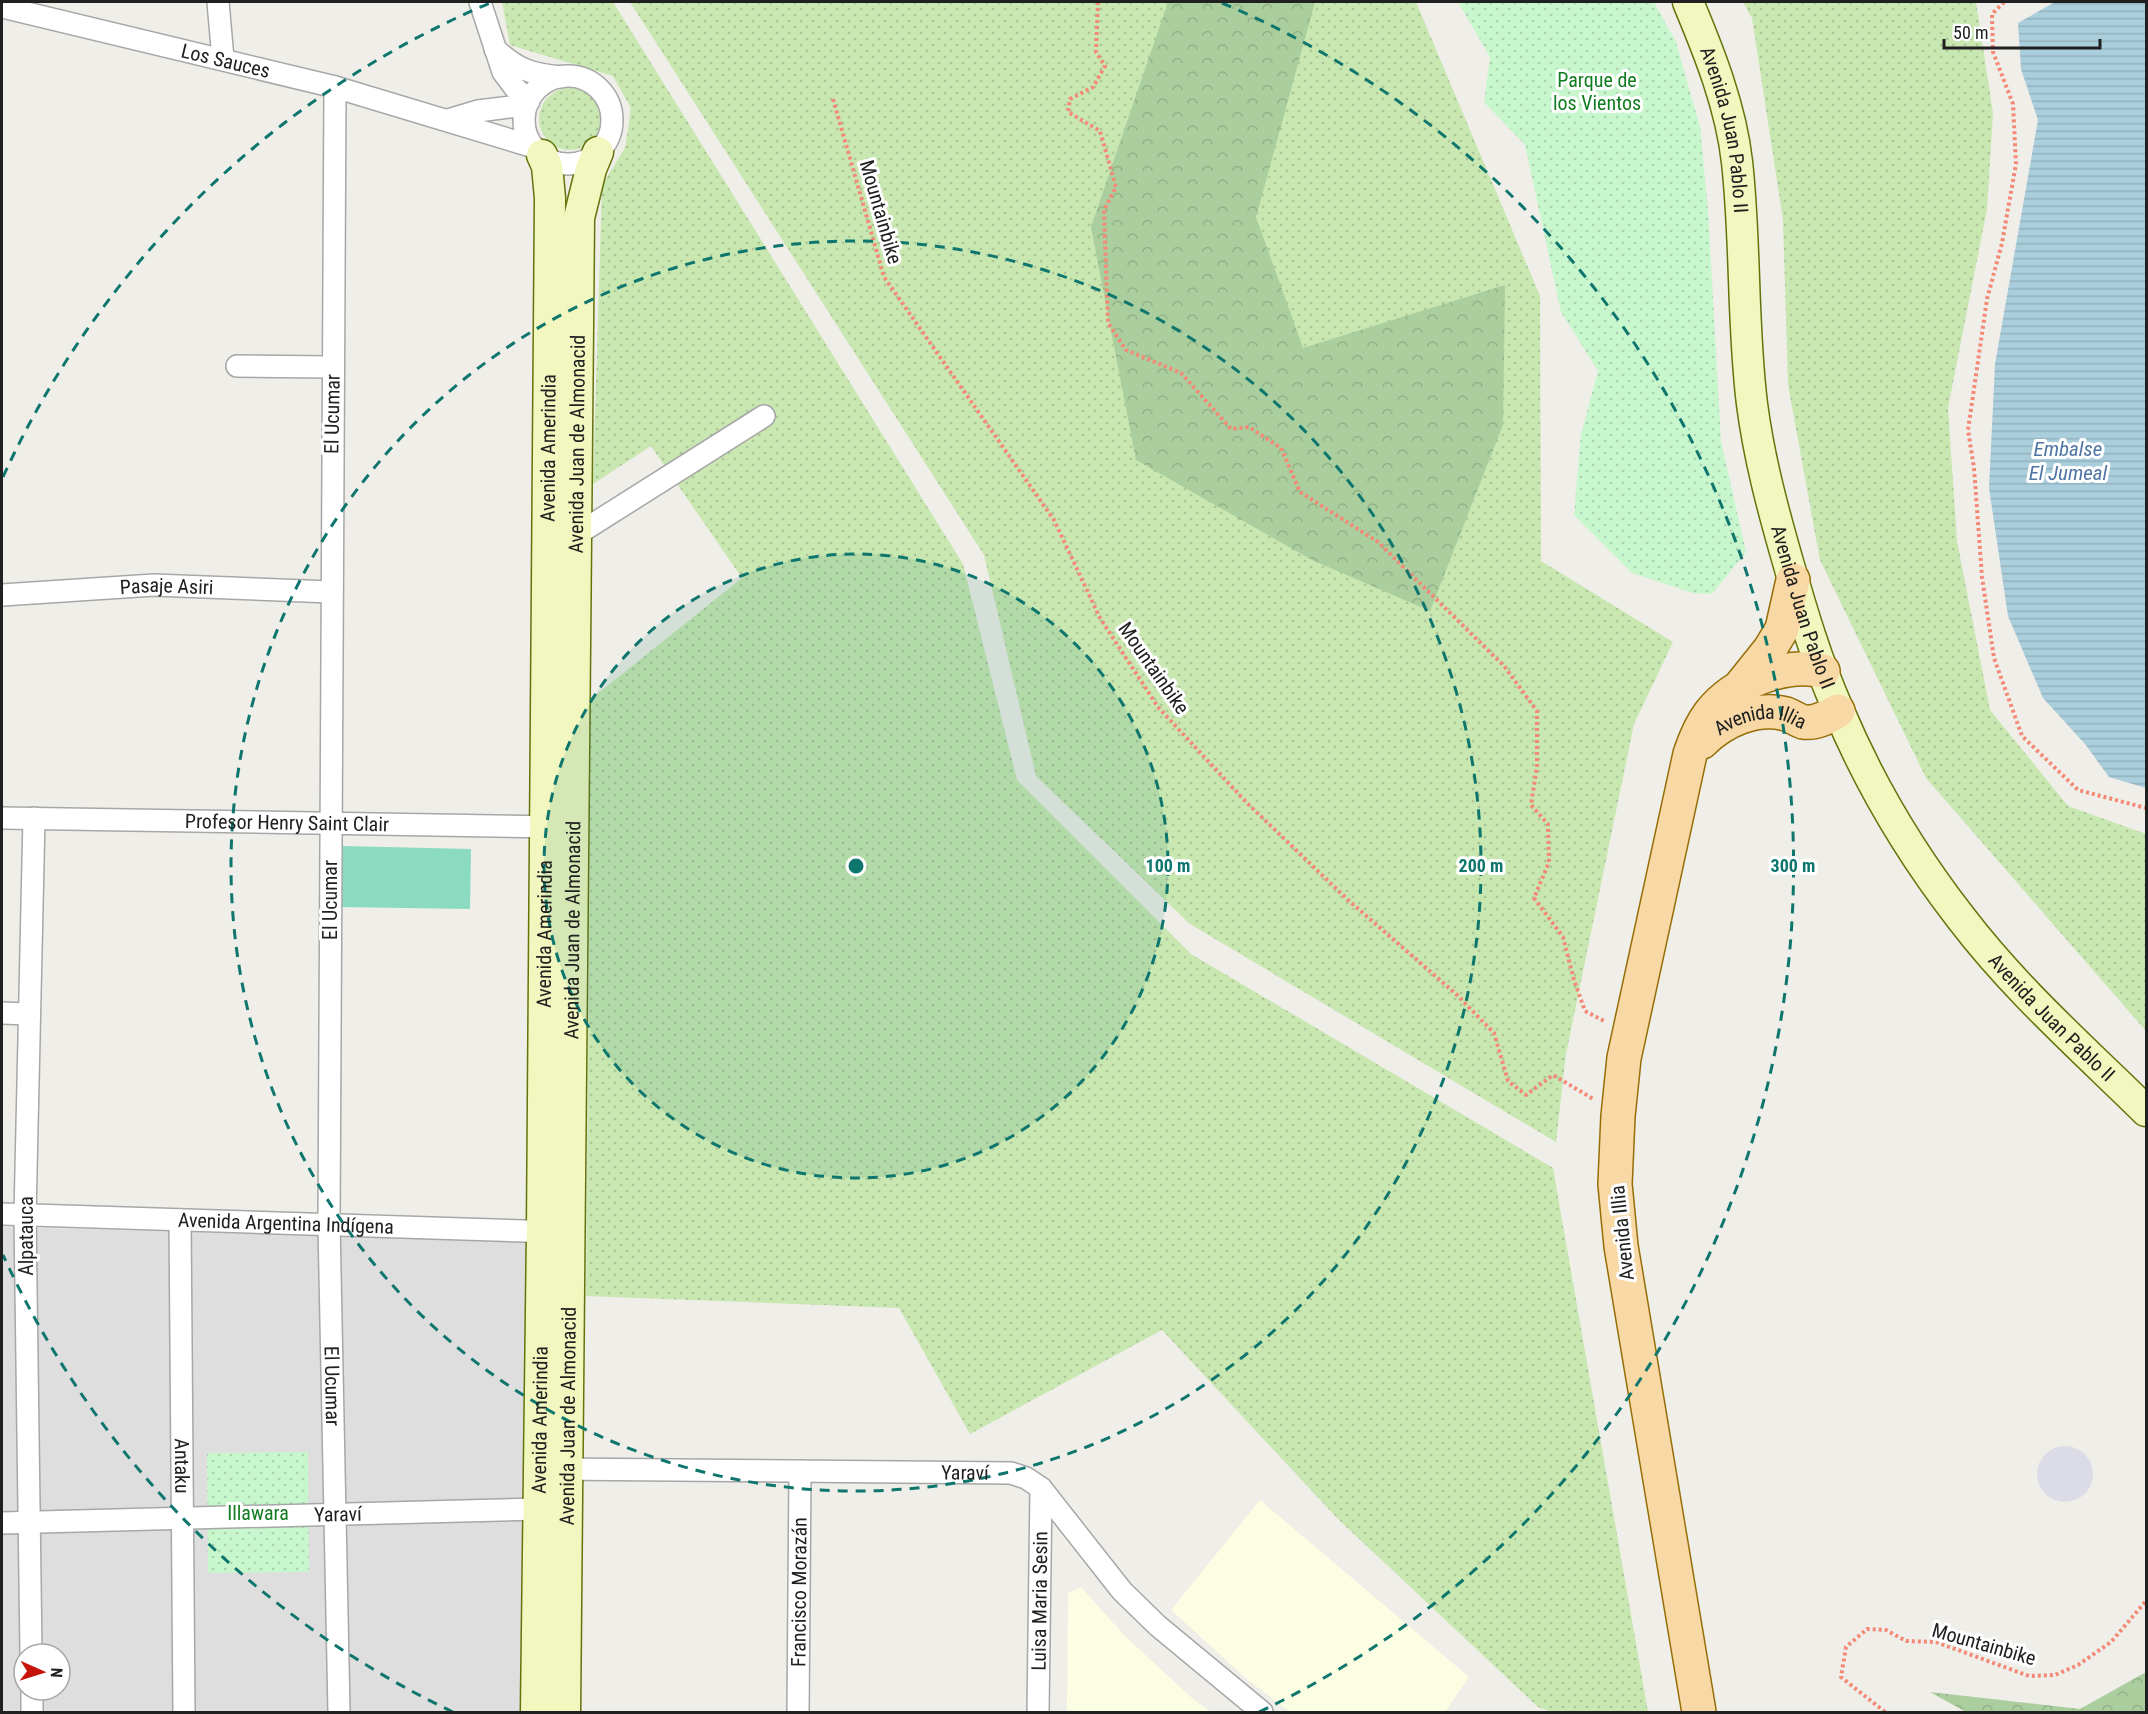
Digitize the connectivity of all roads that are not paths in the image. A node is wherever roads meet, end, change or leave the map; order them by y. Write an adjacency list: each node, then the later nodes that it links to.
1 (218, 2): 6 (street)
2 (480, 2): 5 (street)
3 (1688, 2): 17 (street, Avenida Juan Pablo II)
4 (2, 7): 6 (street, Los Sauces)
5 (495, 49): 7 (street); 9 (street)
6 (223, 59): 8 (street, Los Sauces)
7 (562, 77): 9 (street); 12 (street)
8 (335, 87): 10 (street, Los Sauces); 14 (street, El Ucumar)
9 (528, 103): 10 (street); 11 (street)
10 (448, 120): 11 (street, Los Sauces)
11 (538, 151): 12 (street); 27 (street, Avenida Amerindia)
12 (598, 152): 16 (street, Avenida Juan de Almonacid)
13 (237, 366): 14 (street)
14 (333, 367): 18 (street, El Ucumar)
15 (764, 416): 16 (street)
16 (576, 535): 27 (street, Avenida Juan de Almonacid)
17 (1793, 580): 20 (street, Avenida Juan Pablo II); 21 (main road, Avenida Illia)
18 (331, 592): 19 (street, Pasaje Asiri); 26 (street, El Ucumar)
19 (2, 595)
20 (1822, 671): 21 (main road, Avenida Illia); 22 (street, Avenida Juan Pablo II)
21 (1738, 689): 23 (main road, Avenida Illia)
22 (1838, 711): 23 (main road, Avenida Illia); 30 (street, Avenida Juan Pablo II)
23 (1690, 754): 53 (main road, Avenida Illia)
24 (2, 818): 25 (street, Profesor Henry Saint Clair)
25 (34, 819): 26 (street, Profesor Henry Saint Clair); 29 (street, Alpatauca)
26 (330, 822): 27 (street, Profesor Henry Saint Clair); 34 (street, El Ucumar)
27 (559, 827): 35 (street, Avenida Amerindia)
28 (2, 1012): 29 (street)
29 (29, 1014): 32 (street, Alpatauca)
30 (2146, 1111)
31 (2, 1214): 32 (street, Avenida Argentina Indígena)
32 (25, 1215): 33 (street, Avenida Argentina Indígena); 43 (street, Alpatauca)
33 (180, 1220): 34 (street, Avenida Argentina Indígena); 42 (street, Antaku)
34 (329, 1224): 35 (street, Avenida Argentina Indígena); 41 (street, El Ucumar)
35 (556, 1232): 36 (street, Avenida Amerindia); 37 (street, Avenida Juan de Almonacid)
36 (538, 1469): 37 (street, Yaraví); 40 (street, Avenida Amerindia)
37 (568, 1470): 38 (street, Yaraví); 49 (street, Avenida Juan de Almonacid)
38 (800, 1472): 39 (street, Yaraví); 50 (street, Francisco Morazán)
39 (1041, 1488): 51 (street, Luisa Maria Sesin); 52 (street, Yaraví)
40 (538, 1509): 41 (street, Yaraví); 48 (street, Avenida Amerindia)
41 (335, 1514): 42 (street, Yaraví); 47 (street, El Ucumar)
42 (182, 1518): 43 (street, Yaraví); 46 (street, Antaku)
43 (29, 1522): 44 (street, Yaraví); 45 (street, Alpatauca)
44 (2, 1523)
45 (31, 1642)
46 (184, 1713)
47 (339, 1713)
48 (536, 1713)
49 (565, 1713)
50 (798, 1713)
51 (1038, 1713)
52 (1262, 1713)
53 (1699, 1713)

